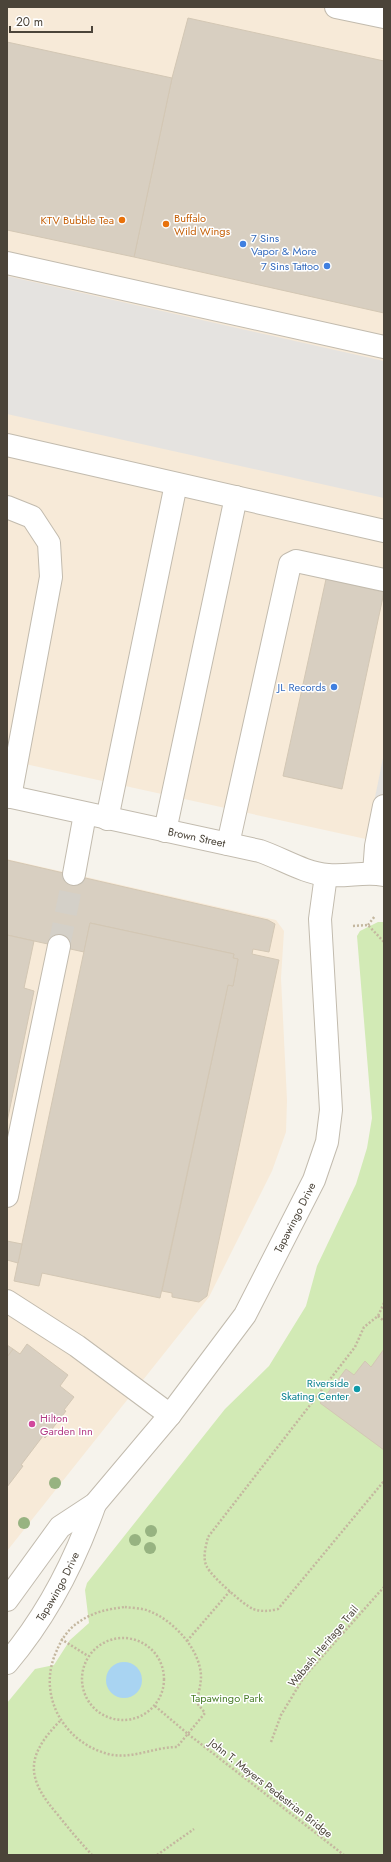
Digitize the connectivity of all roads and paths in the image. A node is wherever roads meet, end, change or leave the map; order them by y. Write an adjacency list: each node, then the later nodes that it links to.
1 (336, 7): 2 (street)
2 (384, 17)
3 (7, 264): 4 (street)
4 (384, 347)
5 (7, 445): 6 (street)
6 (176, 484): 7 (street); 14 (street)
7 (236, 497): 9 (street); 15 (street)
8 (7, 507): 11 (street)
9 (384, 532)
10 (384, 580): 16 (street)
11 (9, 796): 13 (street, Brown Street)
12 (384, 806): 18 (street)
13 (85, 814): 14 (street, Brown Street); 17 (street)
14 (107, 819): 15 (street, Brown Street)
15 (165, 831): 16 (street, Brown Street)
16 (228, 844): 19 (street, Brown Street)
17 (74, 874)
18 (379, 874): 19 (street, Brown Street)
19 (326, 875): 31 (street, Tapawingo Drive)
20 (375, 916): 21 (path)
21 (368, 925): 22 (path); 23 (path)
22 (353, 926)
23 (384, 942)
24 (59, 946): 25 (street)
25 (7, 1196)
26 (7, 1302): 31 (street)
27 (384, 1303): 28 (path)
28 (378, 1316): 29 (path); 30 (path); 35 (path)
29 (384, 1317)
30 (384, 1321)
31 (170, 1415): 33 (street, Tapawingo Drive)
32 (384, 1481): 35 (path)
33 (94, 1504): 36 (street, Tapawingo Drive); 40 (street, Tapawingo Drive)
34 (384, 1587): 44 (path, Wabash Heritage Trail)
35 (230, 1591): 38 (path)
36 (7, 1600)
37 (61, 1640): 38 (path); 39 (path); 42 (path)
38 (187, 1641): 43 (path)
39 (88, 1656): 41 (path); 41 (path)
40 (7, 1663)
41 (155, 1706): 43 (path, John T. Meyers Pedestrian Bridge)
42 (60, 1721): 43 (path); 46 (path)
43 (188, 1734): 48 (path, John T. Meyers Pedestrian Bridge, bridge)
44 (271, 1742)
45 (194, 1829): 47 (path)
46 (92, 1855)
47 (157, 1855)
48 (344, 1855)

